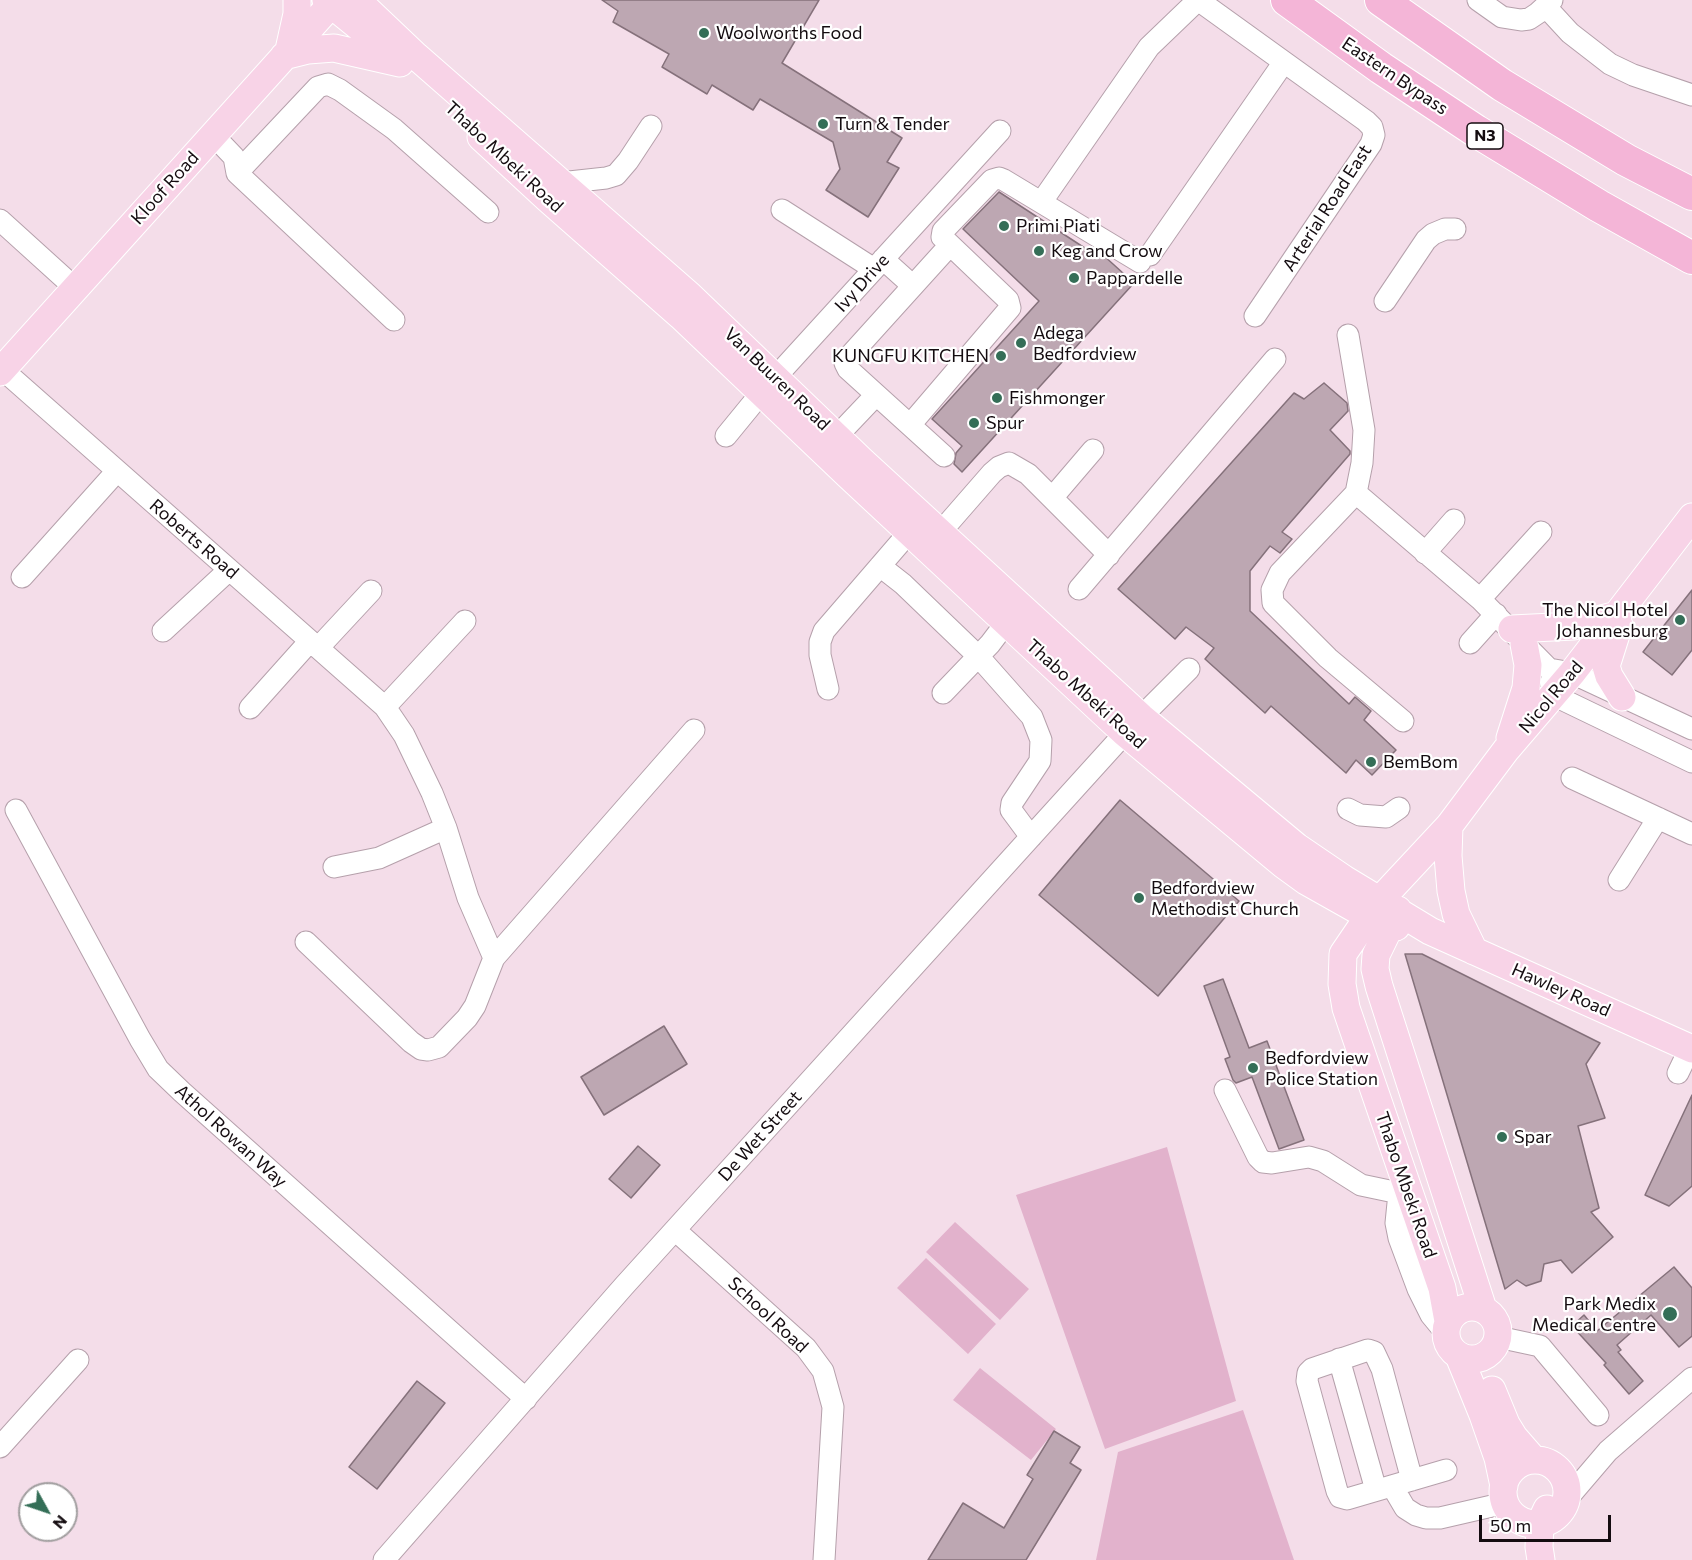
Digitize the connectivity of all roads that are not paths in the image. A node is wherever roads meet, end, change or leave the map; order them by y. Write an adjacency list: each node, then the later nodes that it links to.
1 (297, 0): 11 (main road)
2 (357, 0): 10 (main road, Thabo Mbeki Road)
3 (382, 0): 10 (main road)
4 (1198, 0): 12 (street, Arterial Road East); 20 (street)
5 (1287, 0): 27 (highway, Eastern Bypass / N3)
6 (1381, 0): 21 (highway)
7 (1478, 0): 9 (street)
8 (330, 2): 11 (main road, Kloof Road); 13 (main road, Thabo Mbeki Road)
9 (1542, 9): 14 (street)
10 (397, 38): 19 (main road, Thabo Mbeki Road)
11 (286, 54): 13 (main road); 17 (main road, Kloof Road)
12 (1284, 62): 26 (street); 33 (street, Arterial Road East)
13 (404, 64): 19 (main road, Thabo Mbeki Road)
14 (1692, 95)
15 (651, 126): 19 (street)
16 (1000, 131): 28 (street, Ivy Drive)
17 (208, 141): 18 (street); 30 (main road, Kloof Road)
18 (237, 173): 23 (street); 34 (street)
19 (553, 190): 32 (main road, Thabo Mbeki Road)
20 (1047, 194)
21 (1692, 194)
22 (782, 210): 28 (street)
23 (488, 212)
24 (0, 220): 30 (street)
25 (1455, 229): 31 (street)
26 (950, 245): 29 (street); 40 (street)
27 (1692, 258)
28 (879, 264): 29 (street); 38 (street, Ivy Drive)
29 (913, 286): 39 (street)
30 (75, 288): 37 (main road, Kloof Road)
31 (1385, 301)
32 (685, 306): 38 (main road, Van Buuren Road)
33 (1255, 316)
34 (394, 320)
35 (1348, 336): 47 (street)
36 (1275, 359): 54 (street)
37 (1, 370): 46 (street, Roberts Road)
38 (769, 385): 41 (street, Ivy Drive); 42 (main road, Van Buuren Road); 45 (main road, Van Buuren Road)
39 (876, 395): 40 (street); 42 (street)
40 (910, 425): 44 (street)
41 (726, 436)
42 (837, 436): 45 (main road, Van Buuren Road)
43 (1093, 450): 48 (street)
44 (944, 456)
45 (856, 469): 51 (main road, Thabo Mbeki Road)
46 (117, 471): 56 (street, Roberts Road); 57 (street)
47 (1356, 493): 53 (street); 77 (street)
48 (1052, 498): 51 (street); 54 (street)
49 (1692, 517): 61 (main road, Nicol Road)
50 (1454, 520): 53 (street)
51 (925, 532): 55 (street); 62 (main road, Thabo Mbeki Road); 62 (main road, Thabo Mbeki Road)
52 (1541, 532): 60 (street)
53 (1425, 553): 60 (street)
54 (1108, 555): 58 (street)
55 (880, 566): 68 (street); 71 (street)
56 (229, 570): 65 (street); 67 (street, Roberts Road)
57 (22, 577)
58 (1079, 590)
59 (371, 591): 67 (street)
60 (1480, 599): 64 (street)
61 (1622, 609): 64 (main road); 70 (main road, Nicol Road); 74 (main road)
62 (1013, 614): 68 (street); 78 (main road, Thabo Mbeki Road); 78 (main road, Thabo Mbeki Road)
63 (465, 621): 75 (street)
64 (1511, 629): 66 (street); 70 (street); 81 (main road)
65 (163, 631)
66 (1470, 644)
67 (314, 645): 75 (street, Roberts Road); 76 (street)
68 (978, 657): 72 (street); 91 (street)
69 (1189, 669): 78 (street, De Wet Street)
70 (1561, 671): 73 (main road, Nicol Road); 74 (street)
71 (828, 689)
72 (943, 693)
73 (1553, 695): 81 (main road, Nicol Road); 82 (street)
74 (1622, 698): 79 (street)
75 (386, 707): 89 (street, Roberts Road)
76 (250, 708)
77 (1403, 721)
78 (1133, 725): 91 (street, De Wet Street); 94 (main road, Thabo Mbeki Road)
79 (1692, 729)
80 (694, 730): 99 (street)
81 (1506, 750): 88 (main road, Nicol Road)
82 (1692, 762)
83 (1572, 778): 87 (street)
84 (1399, 808): 85 (street)
85 (1348, 809)
86 (16, 810): 114 (street, Athol Rowan Way)
87 (1658, 818): 90 (street); 93 (street)
88 (1449, 826): 95 (main road, Nicol Road); 97 (main road)
89 (446, 828): 92 (street); 99 (street, Roberts Road)
90 (1692, 834)
91 (1031, 837): 106 (street, De Wet Street)
92 (334, 867)
93 (1618, 879)
94 (1340, 889): 95 (main road); 98 (main road, Thabo Mbeki Road)
95 (1384, 914): 97 (main road, Hawley Road); 98 (main road); 100 (main road, Thabo Mbeki Road)
96 (306, 942): 99 (street)
97 (1474, 951): 102 (main road, Hawley Road)
98 (1343, 954): 101 (main road, Thabo Mbeki Road)
99 (494, 958)
100 (1389, 1021): 101 (main road); 107 (main road, Thabo Mbeki Road)
101 (1355, 1032): 105 (main road, Thabo Mbeki Road)
102 (1691, 1049): 103 (street)
103 (1678, 1073)
104 (1225, 1090): 105 (street)
105 (1401, 1186): 108 (main road, Thabo Mbeki Road)
106 (675, 1230): 114 (street, De Wet Street); 123 (street, School Road)
107 (1483, 1308): 108 (main road); 109 (main road)
108 (1446, 1327): 110 (main road)
109 (1498, 1337): 110 (main road); 115 (street)
110 (1470, 1357): 117 (main road); 120 (main road)
111 (1339, 1359): 119 (street); 119 (street); 119 (street)
112 (78, 1360): 116 (street)
113 (1692, 1378): 121 (street)
114 (526, 1399): 122 (street, De Wet Street)
115 (1598, 1415)
116 (0, 1447)
117 (1534, 1460): 120 (main road); 121 (main road)
118 (1446, 1470): 119 (street)
119 (1393, 1485): 120 (street)
120 (1507, 1501): 121 (main road); 124 (main road)
121 (1558, 1505): 125 (main road); 126 (main road)
122 (384, 1560)
123 (825, 1560)
124 (1530, 1560)
125 (1541, 1560)
126 (1557, 1560)

